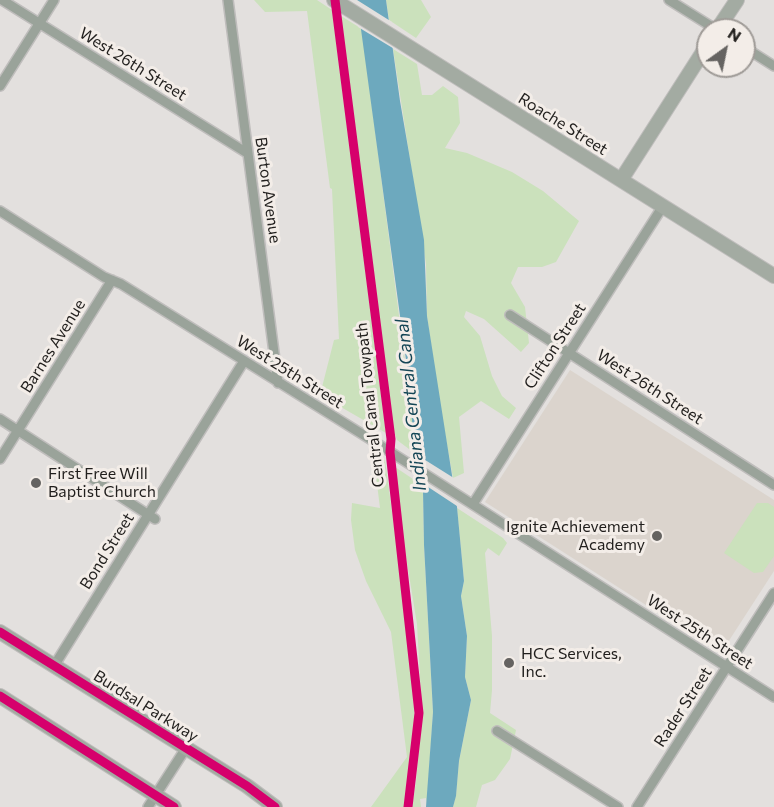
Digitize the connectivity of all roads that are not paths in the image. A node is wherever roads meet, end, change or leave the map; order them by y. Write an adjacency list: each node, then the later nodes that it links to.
1 (2, 0): 9 (street, West 26th Street)
2 (54, 0): 9 (street)
3 (228, 0): 14 (street, Burton Avenue)
4 (334, 0): 15 (street, Roache Street)
5 (669, 0): 7 (street)
6 (737, 0): 8 (street)
7 (698, 18)
8 (725, 18)
9 (39, 24): 13 (street); 14 (street, West 26th Street)
10 (756, 55): 12 (street)
11 (696, 63): 15 (street)
12 (774, 66)
13 (0, 86)
14 (248, 153): 23 (street, Burton Avenue)
15 (621, 180): 16 (street, Roache Street)
16 (663, 206): 18 (street, Roache Street); 21 (street, Clifton Street)
17 (0, 211): 19 (street, West 25th Street)
18 (774, 276)
19 (112, 280): 22 (street, West 25th Street); 25 (street, Barnes Avenue)
20 (510, 315): 21 (street, West 26th Street)
21 (570, 353): 27 (street, West 26th Street); 28 (street, Clifton Street)
22 (244, 361): 23 (street, West 25th Street); 29 (street, Bond Street)
23 (278, 383): 28 (street, West 25th Street)
24 (0, 419): 25 (street)
25 (18, 430): 26 (street, Barnes Avenue); 29 (street)
26 (0, 459)
27 (774, 485)
28 (470, 502): 33 (street, West 25th Street)
29 (152, 516): 32 (street, Bond Street)
30 (774, 593): 33 (street, Rader Street)
31 (0, 632): 32 (street, Burdsal Parkway)
32 (54, 666): 37 (street, Burdsal Parkway)
33 (727, 666): 35 (street, West 25th Street); 42 (street, Rader Street)
34 (0, 696): 38 (street)
35 (774, 697)
36 (497, 731): 41 (street)
37 (186, 748): 38 (street); 40 (street, Burdsal Parkway)
38 (152, 801): 39 (street)
39 (174, 807)
40 (275, 807)
41 (618, 807)
42 (637, 807)

